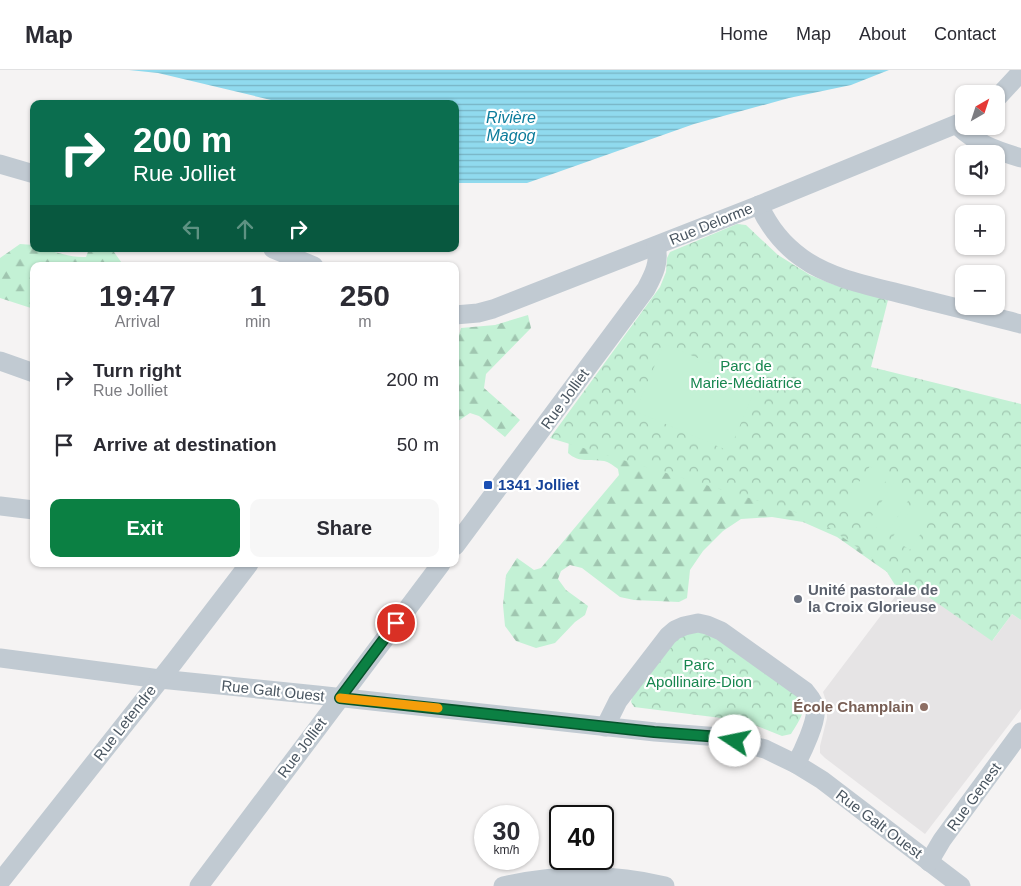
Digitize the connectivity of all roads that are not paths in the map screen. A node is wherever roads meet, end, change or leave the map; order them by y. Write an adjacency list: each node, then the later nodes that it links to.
1 (1021, 72): 2 (street)
2 (1005, 89)
3 (955, 125): 8 (street, Rue Delorme)
4 (969, 135): 5 (street)
5 (1021, 158)
6 (0, 164): 7 (street)
7 (30, 173)
8 (759, 205): 9 (street, Rue Delorme); 13 (street)
9 (656, 246): 12 (street, Rue Delorme); 18 (street, Rue Jolliet)
10 (280, 252): 11 (street)
11 (304, 262)
12 (459, 315)
13 (1021, 324)
14 (0, 362): 15 (street)
15 (30, 372)
16 (0, 506): 17 (street)
17 (30, 510)
18 (459, 541)
19 (247, 567): 22 (street, Rue Letendre)
20 (440, 567): 23 (street, Rue Jolliet)
21 (0, 658): 22 (street, Rue Galt Ouest)
22 (160, 679): 23 (street, Rue Galt Ouest); 28 (street, Rue Letendre)
23 (340, 698): 24 (street, Rue Galt Ouest); 29 (street, Rue Jolliet)
24 (605, 727): 26 (street, Rue Galt Ouest); 26 (street)
25 (1021, 732): 27 (street, Rue Genest)
26 (796, 764): 27 (street, Rue Galt Ouest)
27 (929, 862): 32 (street, Rue Galt Ouest)
28 (0, 882)
29 (199, 886)
30 (503, 886): 31 (street)
31 (665, 886)
32 (961, 886)

